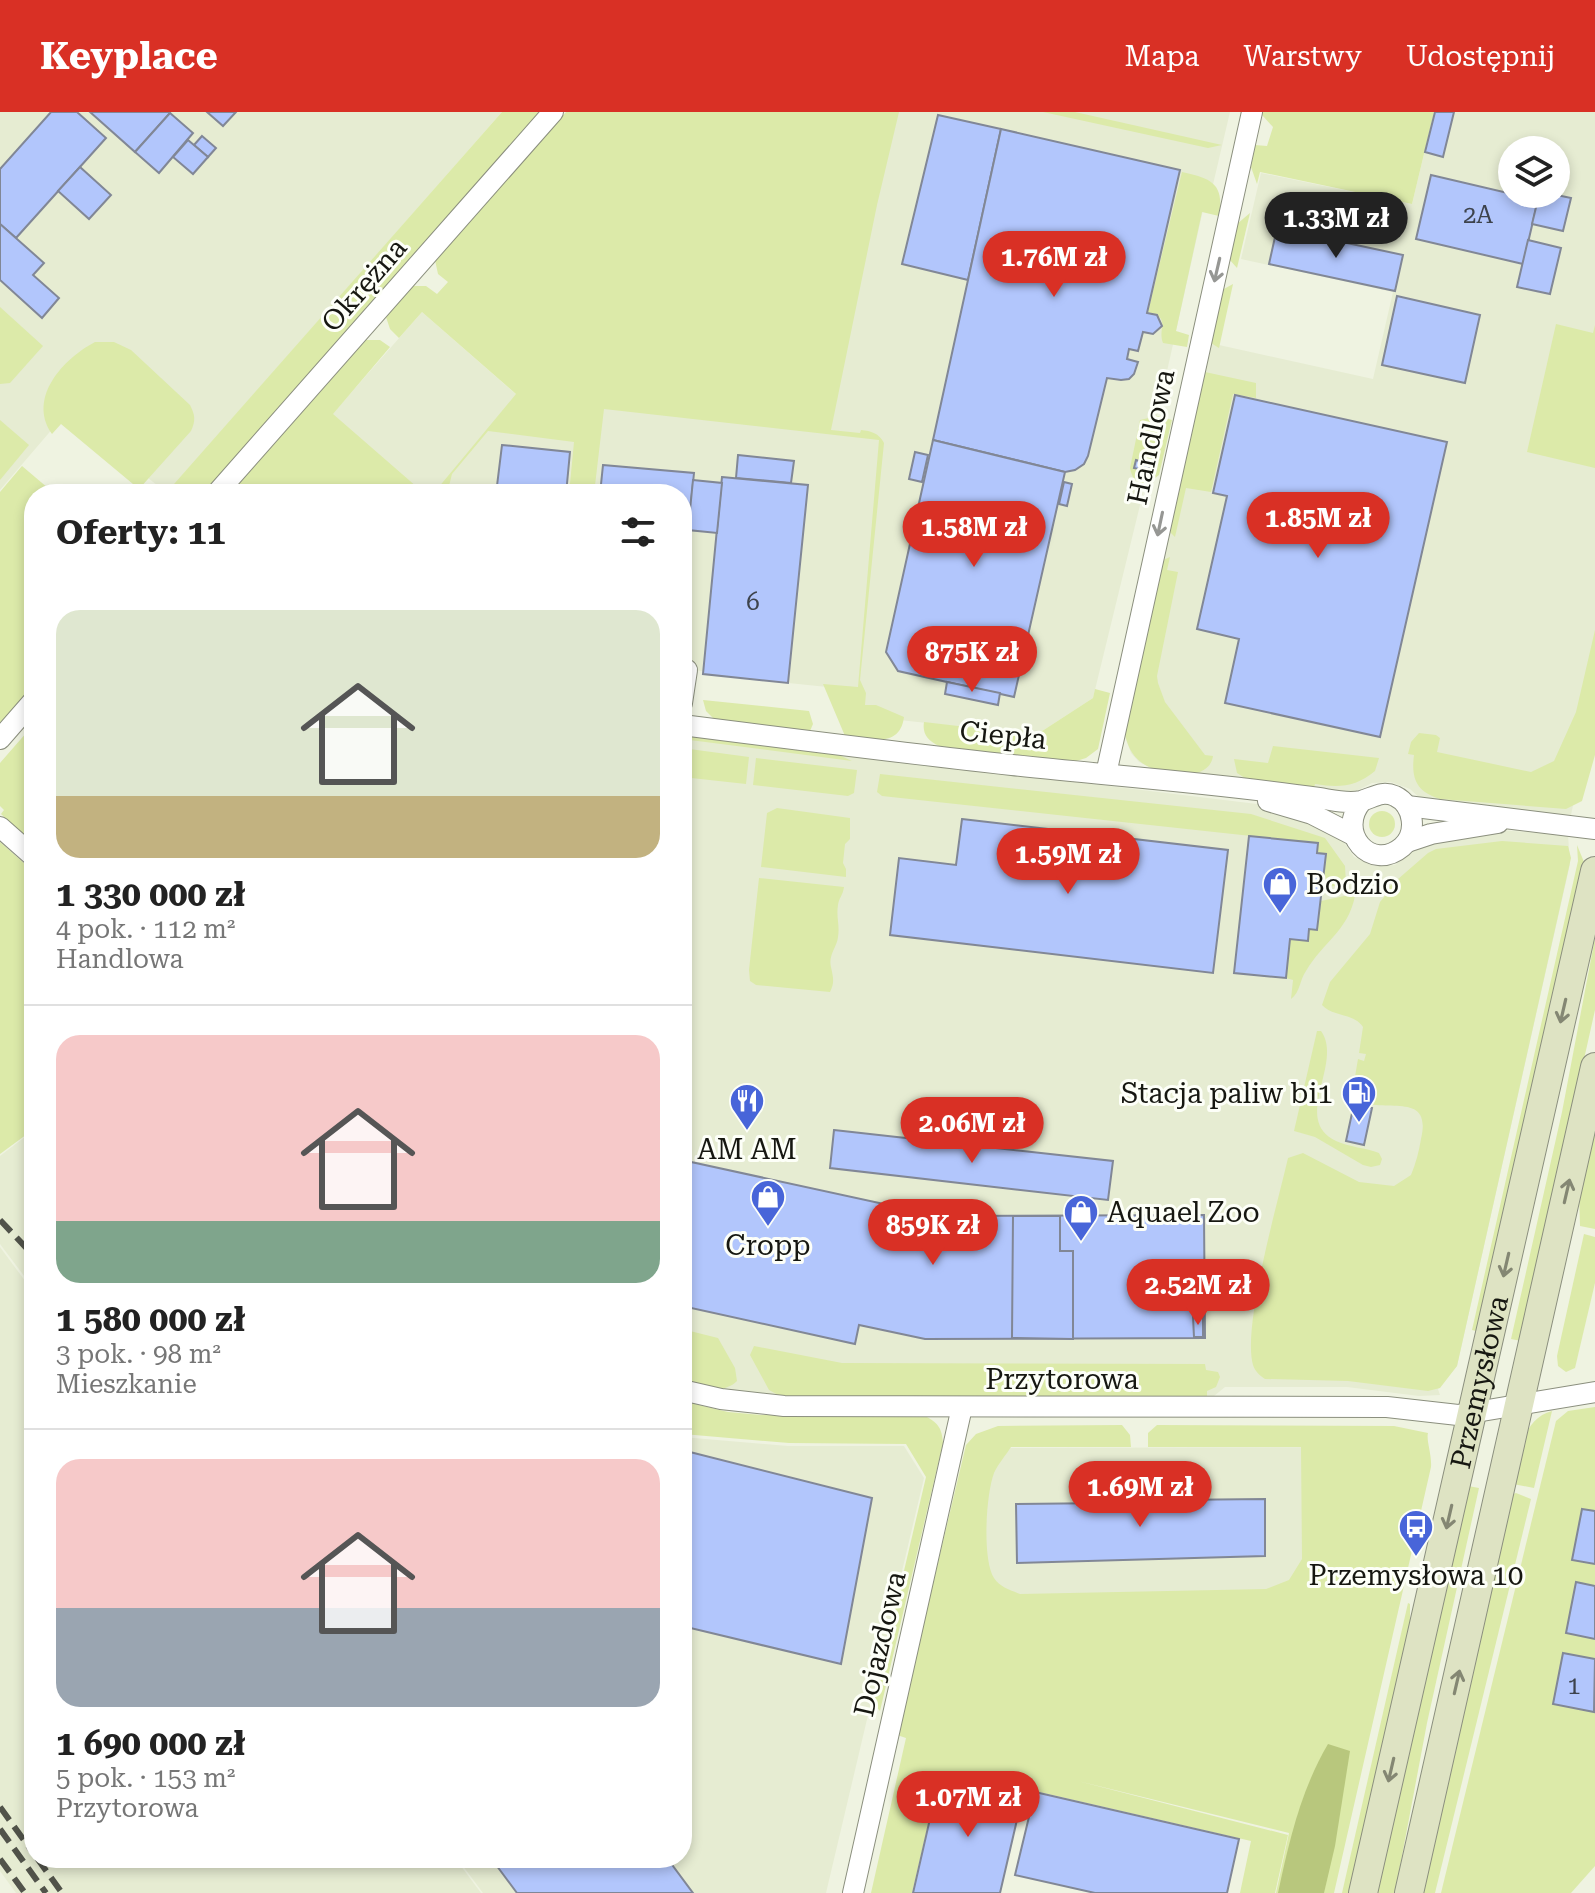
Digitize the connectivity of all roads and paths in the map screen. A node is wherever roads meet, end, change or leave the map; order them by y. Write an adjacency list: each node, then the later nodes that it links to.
1 (553, 112): 3 (street, Okrężna)
2 (1252, 112): 7 (street, Handlowa, one-way to 7)
3 (225, 484)
4 (24, 711): 6 (street)
5 (692, 726): 7 (street, Ciepła)
6 (0, 739)
7 (1106, 774): 8 (street, Ciepła)
8 (1222, 787): 9 (street, Ciepła); 14 (street, Ciepła)
9 (1362, 801): 10 (street, Ciepła); 14 (street)
10 (1407, 806): 11 (street, Ciepła); 15 (street)
11 (1526, 820): 13 (street, Ciepła); 15 (street, Ciepła)
12 (0, 827): 16 (street)
13 (1595, 829)
14 (1353, 835): 15 (street, Ciepła)
15 (1407, 842)
16 (24, 848)
17 (1595, 871): 23 (main road, Przemysłowa, one-way to 23)
18 (1595, 1067): 21 (main road, Przemysłowa, one-way to 18)
19 (692, 1392): 22 (street, Przytorowa)
20 (1595, 1392): 21 (street, Przytorowa)
21 (1520, 1404): 23 (street, Przytorowa); 26 (main road, Przemysłowa, one-way to 21)
22 (962, 1407): 23 (street, Przytorowa); 24 (street, Dojazdowa)
23 (1473, 1413): 25 (main road, Przemysłowa, one-way to 25)
24 (853, 1893)
25 (1363, 1893)
26 (1409, 1893)

